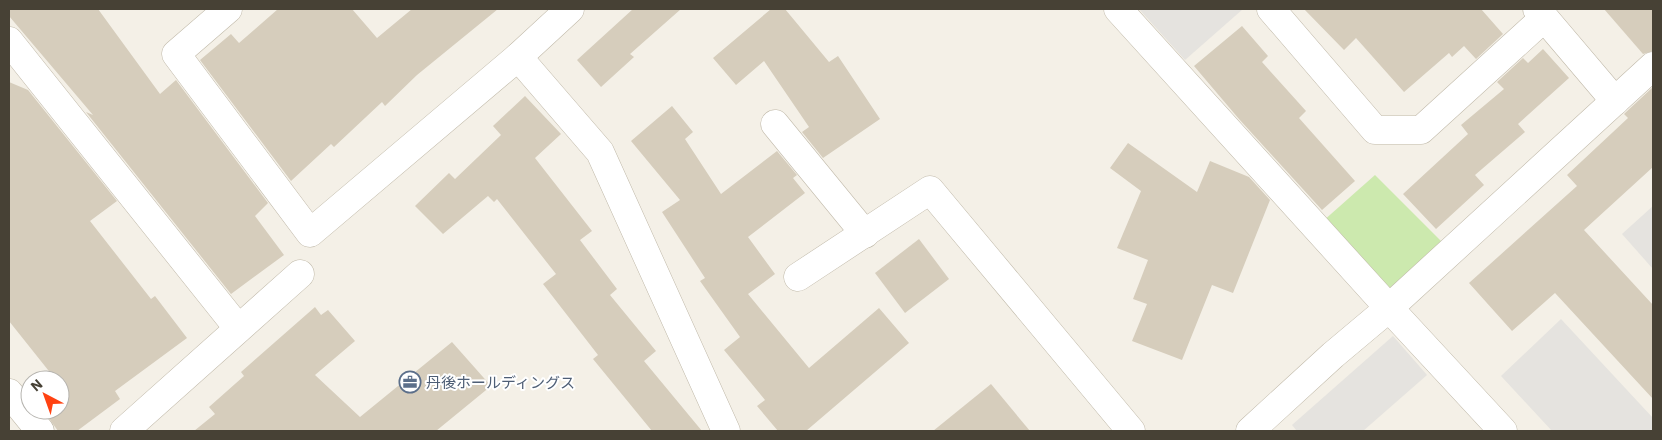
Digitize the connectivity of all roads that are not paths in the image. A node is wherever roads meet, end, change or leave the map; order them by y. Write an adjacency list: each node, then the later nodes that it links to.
1 (228, 9): 7 (street)
2 (570, 9): 7 (street)
3 (1118, 9): 14 (street)
4 (1271, 9): 5 (street)
5 (1540, 13): 9 (street)
6 (9, 41): 15 (street)
7 (518, 57): 19 (street)
8 (1653, 66): 9 (street)
9 (1615, 100): 14 (street)
10 (775, 124): 11 (street)
11 (865, 234): 13 (street); 20 (street)
12 (300, 274): 15 (street)
13 (798, 277)
14 (1389, 308): 21 (street); 22 (street)
15 (238, 328): 18 (street)
16 (9, 393): 17 (street)
17 (40, 431)
18 (124, 431)
19 (726, 431)
20 (1131, 431)
21 (1250, 431)
22 (1503, 431)

